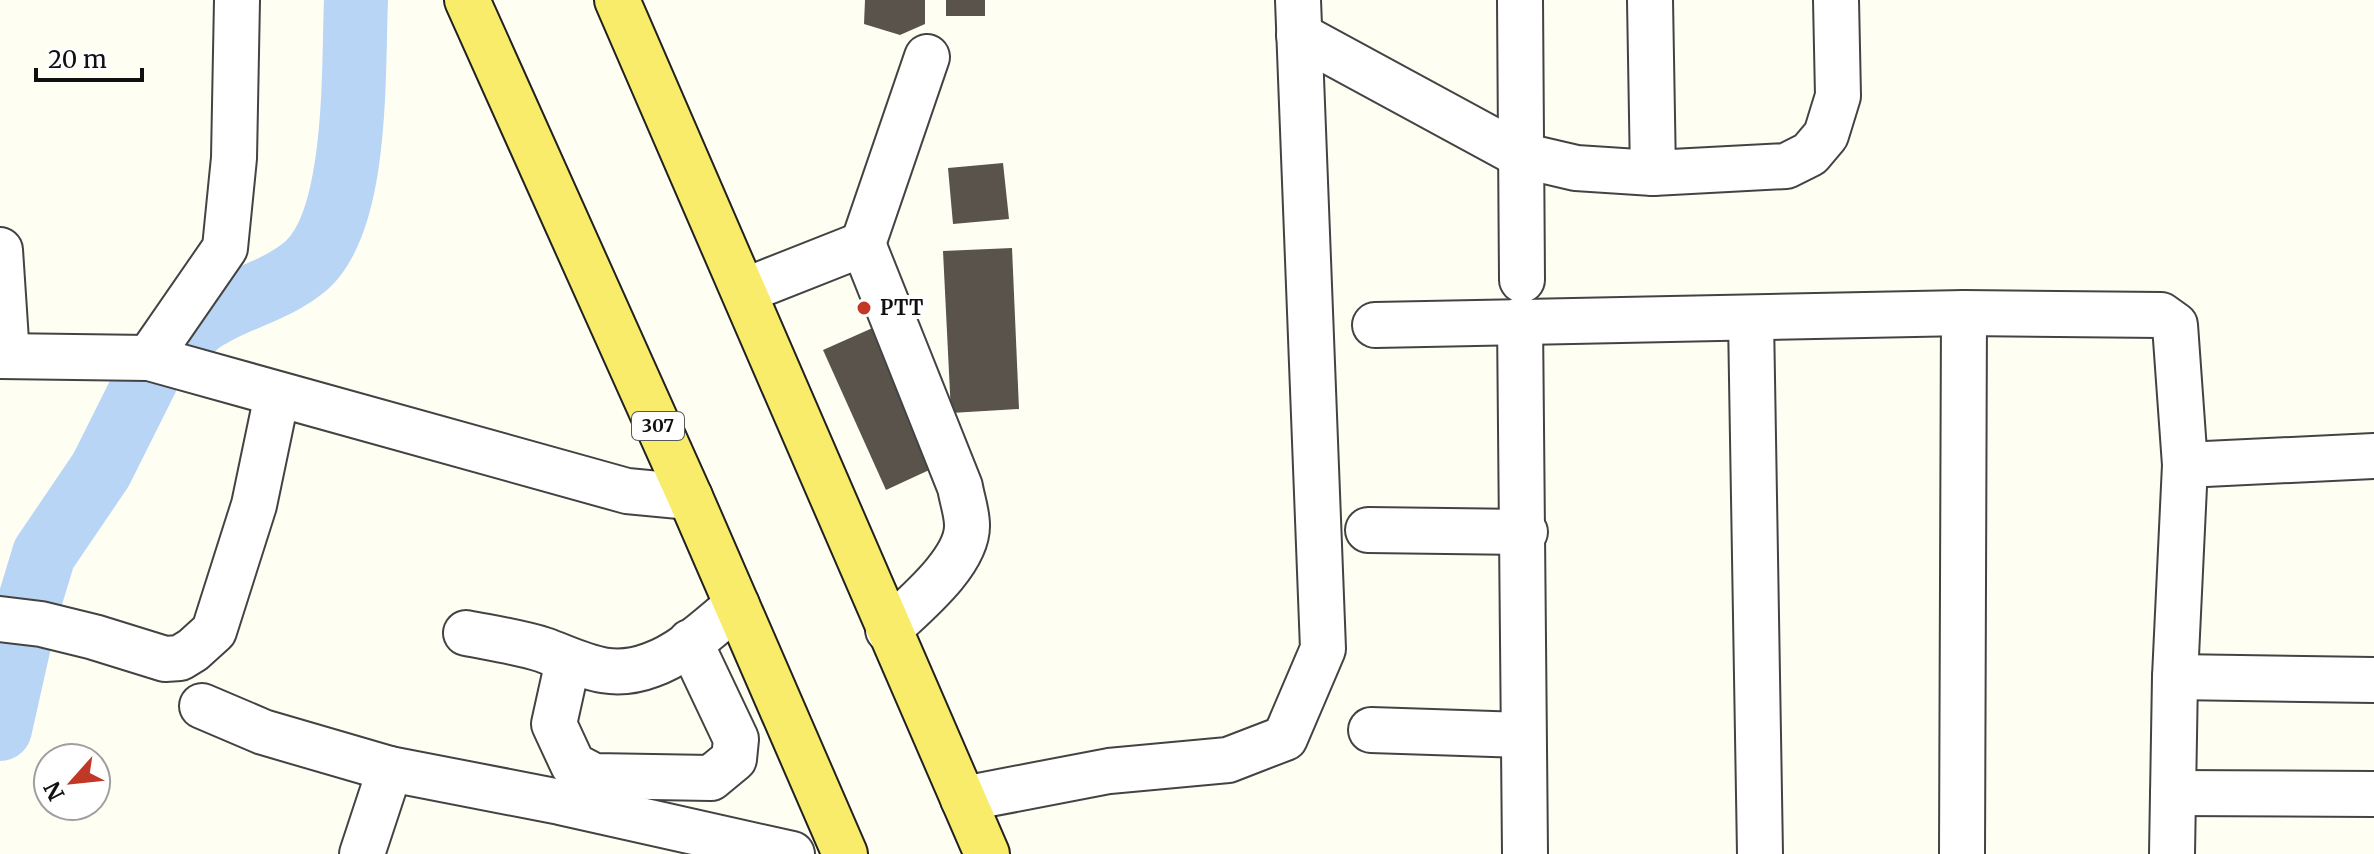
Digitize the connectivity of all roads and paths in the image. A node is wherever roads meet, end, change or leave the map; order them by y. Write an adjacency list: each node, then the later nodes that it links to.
1 (237, 0): 19 (street)
2 (467, 0): 23 (main road, 307)
3 (617, 0): 13 (main road)
4 (1520, 0): 9 (street)
5 (1650, 0): 10 (street)
6 (1836, 0): 10 (street)
7 (1298, 18): 9 (street); 40 (street)
8 (927, 57): 11 (street)
9 (1520, 155): 10 (street); 14 (street)
10 (1653, 173)
11 (863, 244): 13 (street); 28 (street)
12 (0, 250): 18 (street)
13 (744, 291): 28 (main road)
14 (1521, 300): 16 (street); 17 (street); 25 (street)
15 (1964, 313): 16 (street); 22 (street); 47 (street)
16 (1751, 319): 46 (street)
17 (1375, 325)
18 (4, 356): 19 (street)
19 (149, 358): 20 (street)
20 (277, 395): 23 (street); 27 (street)
21 (2374, 456): 22 (street)
22 (2185, 465): 32 (street)
23 (690, 497): 26 (main road, 307)
24 (1368, 530): 25 (street)
25 (1525, 532): 36 (street)
26 (737, 605): 30 (street); 43 (main road, 307)
27 (0, 619)
28 (888, 630): 40 (main road)
29 (466, 633): 31 (street)
30 (690, 642): 31 (street); 31 (street)
31 (568, 661)
32 (2175, 677): 33 (street); 38 (street)
33 (2374, 680)
34 (202, 706): 37 (street)
35 (1371, 730): 36 (street)
36 (1523, 735): 45 (street)
37 (390, 769): 41 (street); 42 (street)
38 (2173, 793): 39 (street); 48 (street)
39 (2374, 794)
40 (963, 799): 44 (main road)
41 (362, 854)
42 (792, 854)
43 (845, 854)
44 (987, 854)
45 (1525, 854)
46 (1760, 854)
47 (1962, 854)
48 (2172, 854)

